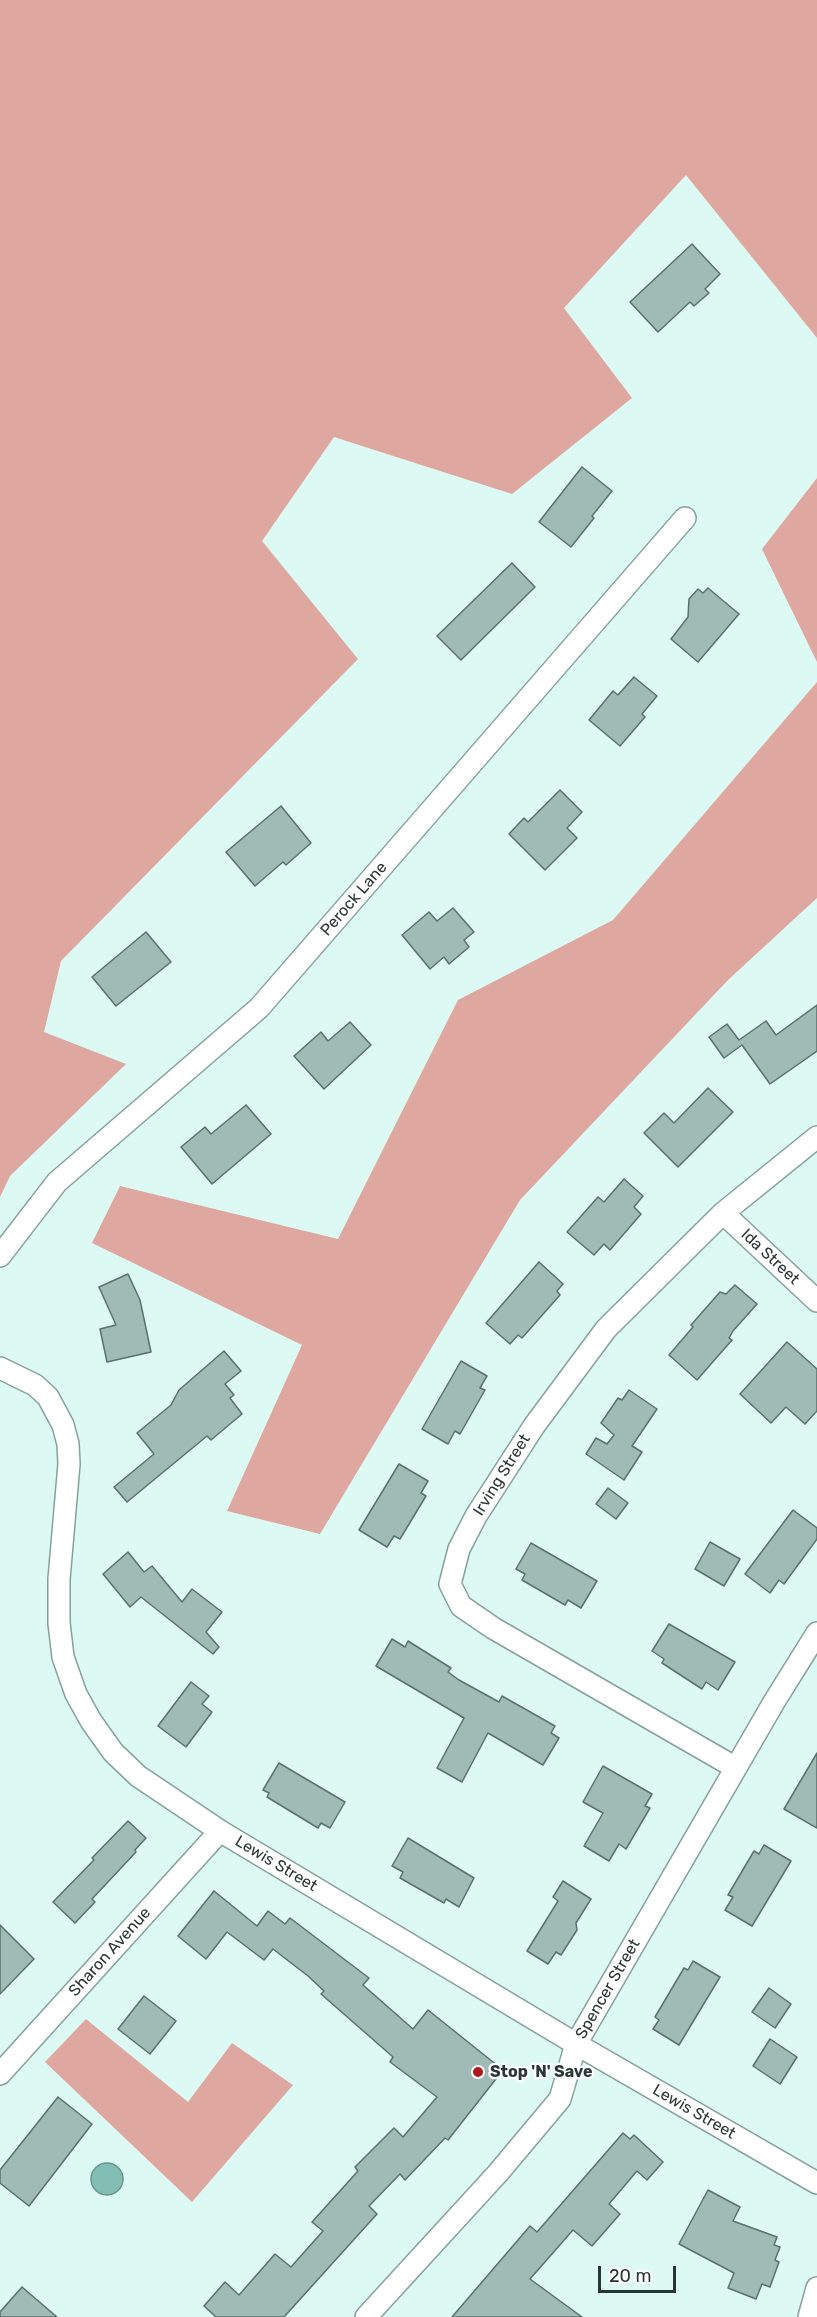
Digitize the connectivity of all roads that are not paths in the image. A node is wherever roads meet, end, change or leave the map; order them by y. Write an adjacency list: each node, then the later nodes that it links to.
1 (686, 519): 4 (street, Perock Lane)
2 (817, 1137): 3 (street, Irving Street)
3 (723, 1213): 5 (street, Ida Street); 8 (street, Irving Street)
4 (0, 1256)
5 (817, 1301)
6 (0, 1368): 9 (street, Lewis Street)
7 (817, 1633): 8 (street, Spencer Street)
8 (736, 1768): 10 (street, Spencer Street)
9 (220, 1830): 10 (street, Lewis Street); 11 (street, Sharon Avenue)
10 (576, 2044): 12 (street, Lewis Street); 14 (street, Spencer Street)
11 (0, 2074)
12 (817, 2183)
13 (817, 2288): 15 (street)
14 (366, 2317)
15 (809, 2317)

